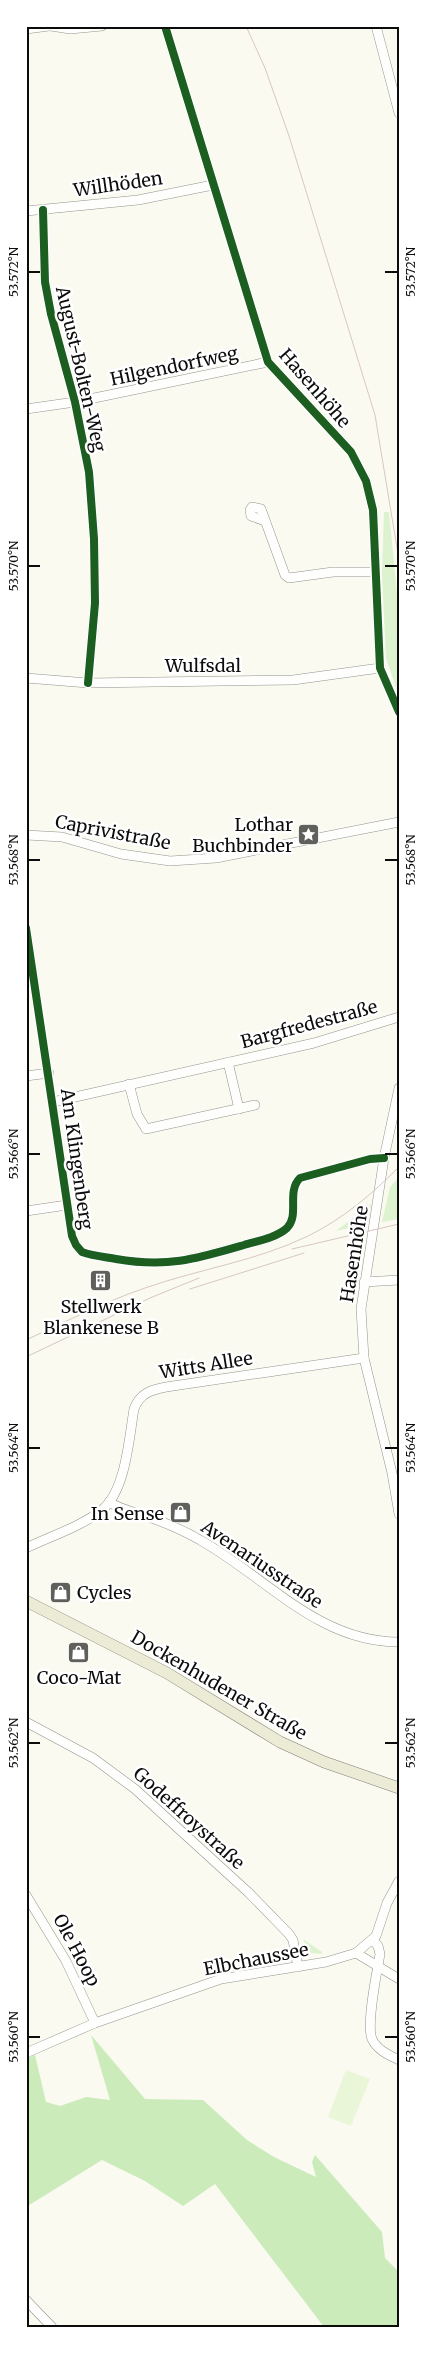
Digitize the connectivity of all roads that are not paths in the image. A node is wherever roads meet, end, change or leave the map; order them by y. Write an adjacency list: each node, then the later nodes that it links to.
1 (50, 26): 2 (street); 5 (street)
2 (102, 26)
3 (165, 26): 7 (street, Hasenhöhe)
4 (376, 26): 6 (street)
5 (26, 28)
6 (399, 113)
7 (213, 185): 8 (street, Willhöden); 10 (street, Hasenhöhe)
8 (43, 210): 9 (street, Willhöden); 11 (street, August-Bolten-Weg)
9 (26, 211)
10 (268, 362): 11 (street, Hilgendorfweg); 14 (street, Hasenhöhe)
11 (75, 402): 12 (street, Hilgendorfweg); 17 (street, August-Bolten-Weg)
12 (26, 409)
13 (265, 521): 14 (street)
14 (375, 572): 15 (street, Hasenhöhe)
15 (380, 668): 17 (street, Wulfsdal); 18 (street, Hasenhöhe)
16 (26, 678): 17 (street, Wulfsdal)
17 (88, 683)
18 (399, 712)
19 (399, 822): 20 (street, Caprivistraße)
20 (26, 835)
21 (26, 928): 24 (street, Am Klingenberg)
22 (399, 1017): 23 (street, Bargfredestraße)
23 (228, 1062): 26 (street, Bargfredestraße); 30 (street, Bargfredestraße)
24 (49, 1073): 25 (street); 28 (street, Am Klingenberg)
25 (26, 1076)
26 (129, 1084): 28 (street, Bargfredestraße); 30 (street)
27 (399, 1088): 31 (street, Hasenhöhe)
28 (54, 1102): 32 (street, Am Klingenberg)
29 (256, 1105): 30 (street)
30 (239, 1109)
31 (384, 1158): 32 (street, Am Klingenberg); 35 (street, Hasenhöhe)
32 (67, 1205): 33 (street)
33 (26, 1211)
34 (399, 1280): 35 (street)
35 (364, 1282): 36 (street, Hasenhöhe)
36 (364, 1358): 37 (street, Witts Allee); 38 (street, Hasenhöhe)
37 (109, 1502): 39 (street, Witts Allee); 41 (street, Avenariusstraße)
38 (399, 1514)
39 (26, 1548)
40 (26, 1601): 43 (main road, Dockenhudener Straße)
41 (399, 1642)
42 (26, 1722): 49 (street, Godeffroystraße)
43 (399, 1788)
44 (399, 1881): 46 (street, Elbchaussee)
45 (26, 1895): 51 (street, Ole Hoop)
46 (373, 1940): 47 (street, Elbchaussee); 48 (street)
47 (356, 1953): 48 (street); 49 (street, Elbchaussee)
48 (378, 1966): 50 (street); 53 (street)
49 (298, 1967): 51 (street, Elbchaussee)
50 (399, 1979)
51 (95, 2023): 52 (street, Elbchaussee)
52 (26, 2053)
53 (399, 2060)
54 (26, 2300): 55 (street)
55 (52, 2327)

